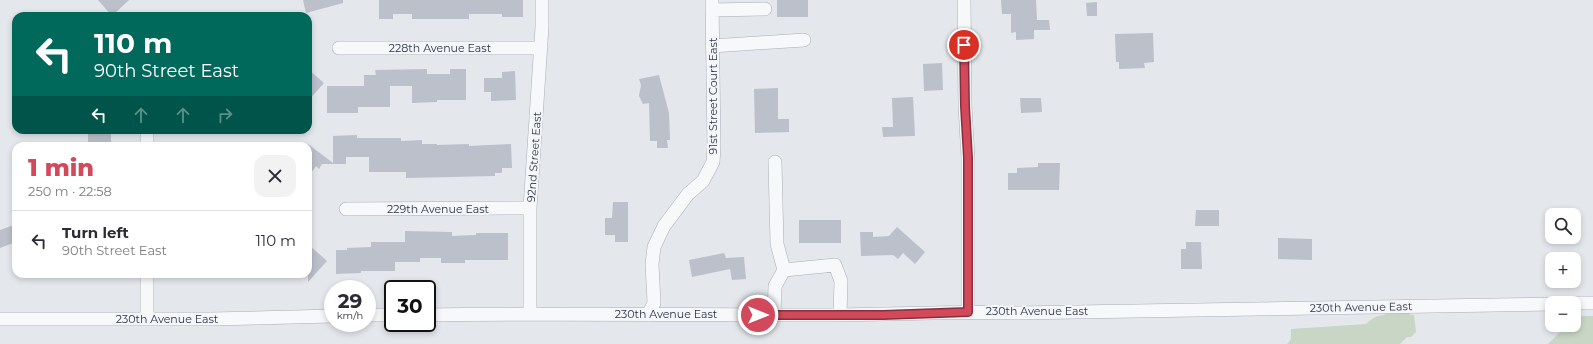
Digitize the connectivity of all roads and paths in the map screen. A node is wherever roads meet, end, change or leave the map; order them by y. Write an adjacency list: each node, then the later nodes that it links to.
1 (542, 0): 8 (street, 92nd Street East)
2 (964, 0): 17 (street)
3 (712, 5): 4 (street); 6 (street, 91st Street Court East)
4 (765, 9)
5 (804, 40): 6 (street)
6 (712, 46): 20 (street, 91st Street Court East)
7 (339, 48): 8 (street, 228th Avenue East)
8 (541, 48): 10 (street, 92nd Street East)
9 (775, 162): 12 (street)
10 (530, 208): 11 (street, 229th Avenue East); 18 (street, 92nd Street East)
11 (346, 209)
12 (784, 270): 21 (street); 22 (street)
13 (147, 278): 25 (street)
14 (1581, 303): 15 (street)
15 (1593, 303)
16 (1545, 304): 17 (street, 230th Avenue East)
17 (968, 312): 22 (street, 230th Avenue East)
18 (530, 314): 19 (street, 230th Avenue East); 20 (street, 230th Avenue East)
19 (436, 315)
20 (648, 315): 21 (street, 230th Avenue East)
21 (774, 315): 22 (street, 230th Avenue East)
22 (840, 315)
23 (324, 316): 25 (street, 230th Avenue East)
24 (0, 319): 25 (street, 230th Avenue East)
25 (147, 319)

